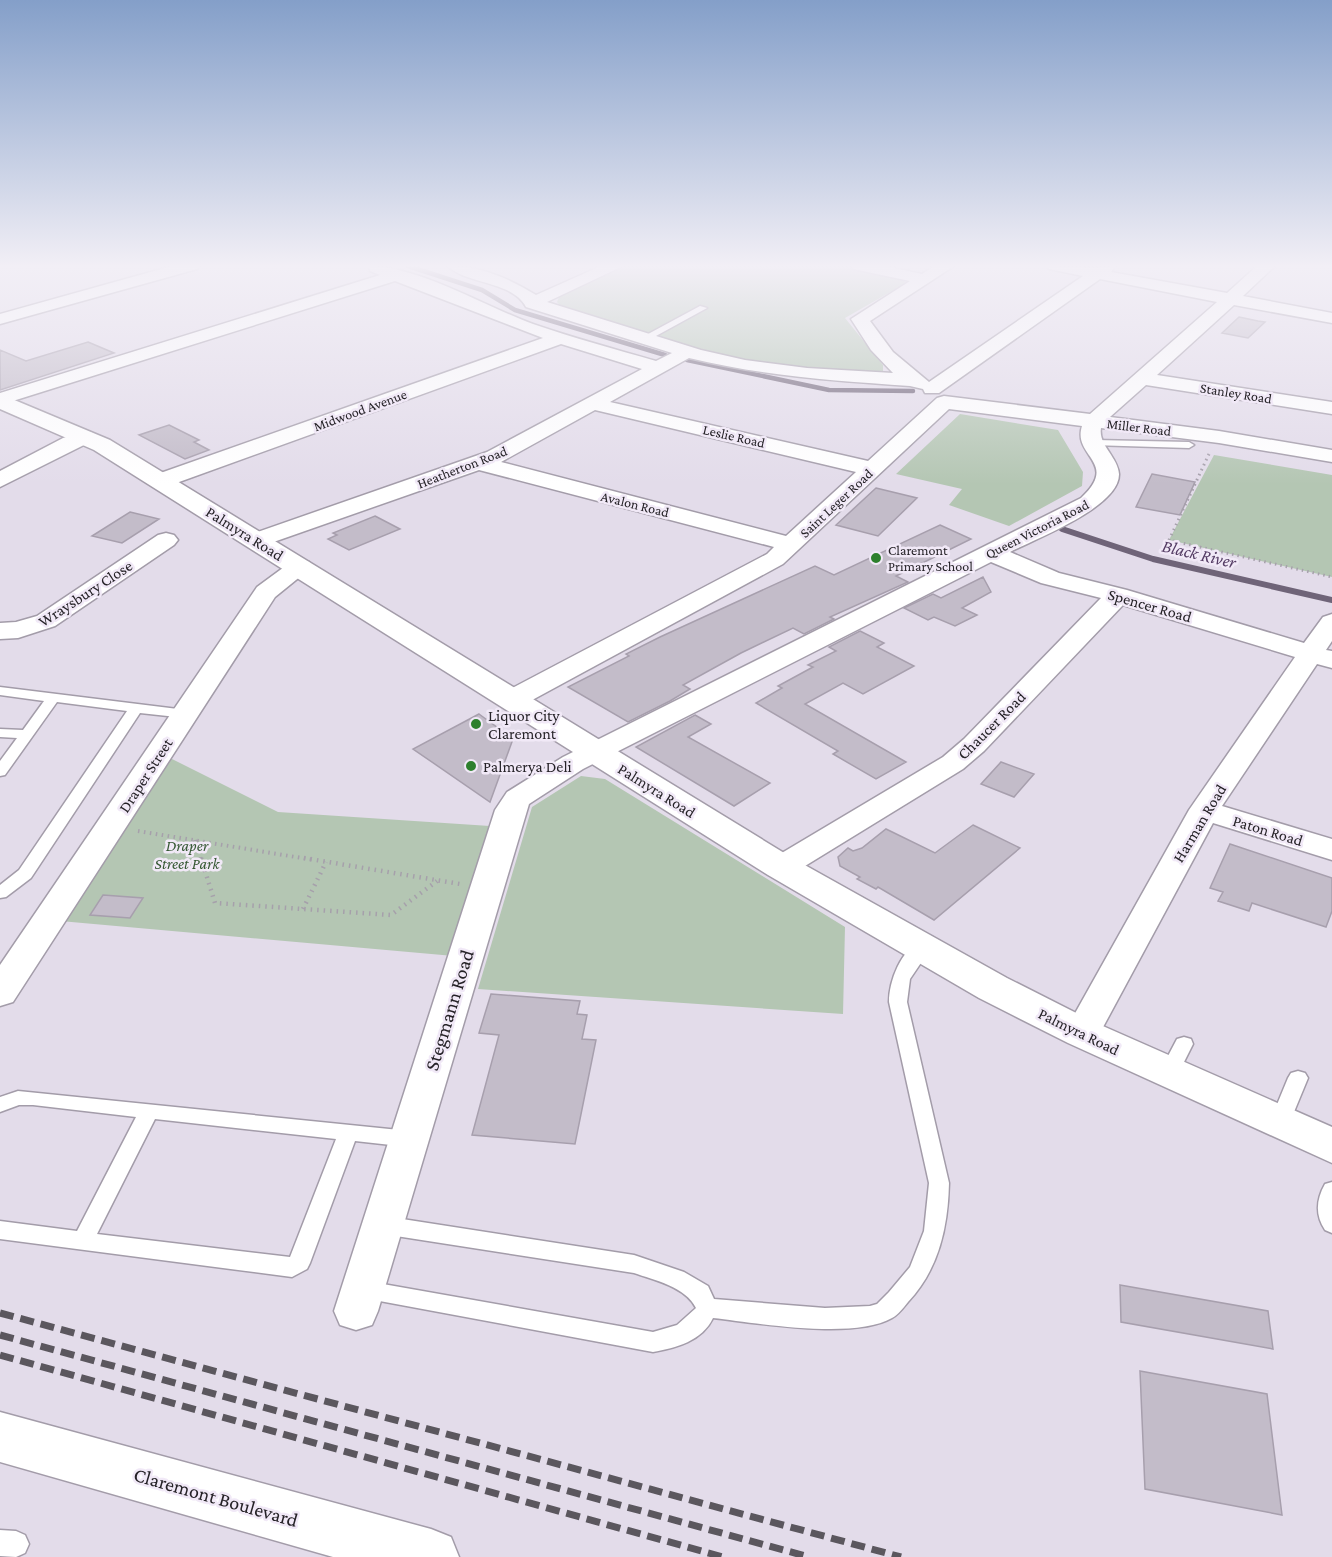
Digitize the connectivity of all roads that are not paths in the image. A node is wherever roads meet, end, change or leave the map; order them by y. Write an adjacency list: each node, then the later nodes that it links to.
1 (194, 339): 14 (street)
2 (559, 339): 24 (street, Midwood Avenue)
3 (563, 339): 10 (street)
4 (638, 339): 8 (street)
5 (875, 339): 12 (street)
6 (1013, 339): 13 (street, Saint Leger Road)
7 (1185, 339): 11 (street)
8 (642, 340): 9 (street)
9 (687, 352): 10 (street, Heatherton Road); 12 (street)
10 (659, 368): 16 (street, Heatherton Road)
11 (1140, 378): 15 (street, Stanley Road); 17 (street)
12 (911, 380): 13 (street, Miller Road)
13 (938, 396): 17 (street, Miller Road); 22 (street, Saint Leger Road)
14 (0, 400): 18 (main road, Palmyra Road)
15 (1328, 402)
16 (594, 404): 21 (street, Heatherton Road); 22 (street, Leslie Road)
17 (1094, 432): 19 (lane); 20 (street, Miller Road); 28 (street, Queen Victoria Road)
18 (85, 437): 23 (street); 24 (main road, Palmyra Road)
19 (1189, 445)
20 (1332, 456)
21 (478, 464): 26 (street, Heatherton Road); 27 (street, Avalon Road)
22 (873, 469): 27 (street, Saint Leger Road)
23 (0, 480)
24 (160, 481): 26 (main road, Palmyra Road)
25 (166, 540): 32 (street, Wraysbury Close)
26 (257, 540): 29 (main road, Palmyra Road)
27 (792, 545): 36 (street, Saint Leger Road)
28 (991, 552): 30 (street, Spencer Road); 41 (street, Queen Victoria Road)
29 (300, 567): 36 (main road, Palmyra Road); 38 (street, Draper Street)
30 (1118, 594): 33 (street, Spencer Road); 45 (street, Chaucer Road)
31 (1332, 622): 33 (street, Harman Road)
32 (0, 631)
33 (1321, 656): 43 (street, Harman Road)
34 (0, 691): 35 (lane)
35 (54, 696): 37 (lane); 40 (lane)
36 (513, 699): 41 (main road, Palmyra Road)
37 (136, 708): 38 (lane); 46 (lane)
38 (186, 714): 48 (street, Draper Street)
39 (0, 733): 40 (lane)
40 (27, 734): 42 (lane)
41 (596, 751): 45 (main road, Palmyra Road); 55 (street, Stegmann Road)
42 (0, 771)
43 (1204, 810): 44 (street, Paton Road); 49 (street, Harman Road)
44 (1332, 850)
45 (781, 867): 47 (main road, Palmyra Road)
46 (0, 893)
47 (922, 948): 49 (main road, Palmyra Road); 63 (lane)
48 (0, 993)
49 (1082, 1033): 53 (main road, Palmyra Road)
50 (1298, 1078): 53 (lane)
51 (0, 1105): 52 (lane)
52 (149, 1111): 54 (lane); 61 (lane)
53 (1279, 1124): 56 (main road, Palmyra Road)
54 (348, 1133): 55 (lane); 61 (lane)
55 (409, 1139): 59 (street, Stegmann Road)
56 (1332, 1146)
57 (1332, 1190): 58 (lane)
58 (1332, 1224)
59 (383, 1225): 62 (street, Stegmann Road); 63 (lane)
60 (0, 1230): 61 (lane)
61 (83, 1241)
62 (359, 1300): 63 (lane)
63 (707, 1308)
64 (0, 1437): 65 (main road, Claremont Boulevard)
65 (431, 1557)

